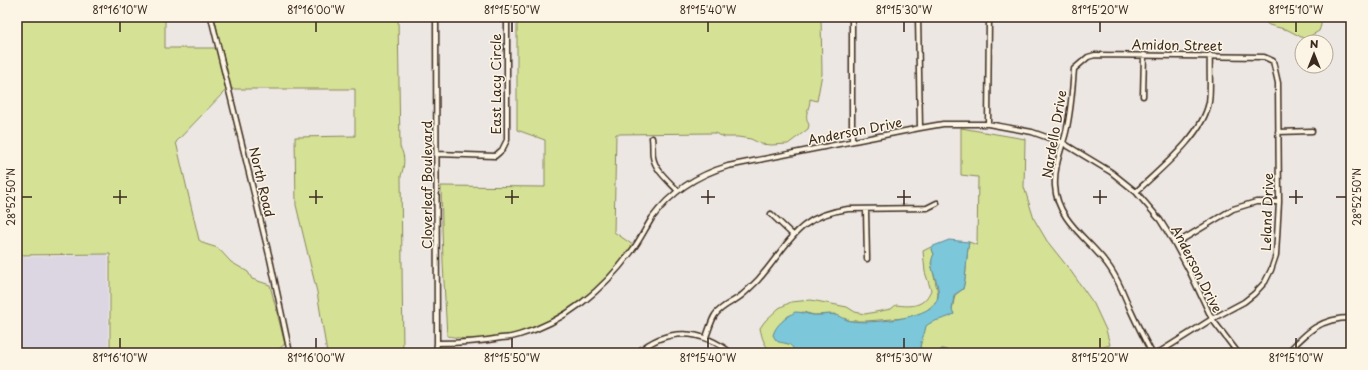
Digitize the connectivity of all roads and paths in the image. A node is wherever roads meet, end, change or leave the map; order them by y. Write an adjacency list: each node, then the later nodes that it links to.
1 (211, 17): 33 (street, North Road)
2 (436, 17): 19 (street, Cloverleaf Boulevard)
3 (507, 17): 19 (street, East Lacy Circle)
4 (852, 17): 17 (street)
5 (918, 17): 13 (street)
6 (989, 17): 12 (street)
7 (1144, 55): 8 (street, Amidon Street); 10 (street, Amidon Street); 11 (street)
8 (1210, 55): 9 (street, Amidon Street); 21 (street)
9 (1273, 61): 15 (street, Leland Drive)
10 (1082, 62): 18 (street, Nardello Drive)
11 (1143, 96)
12 (988, 124): 13 (street, Anderson Drive); 18 (street, Anderson Drive)
13 (920, 128): 17 (street, Anderson Drive)
14 (1312, 131): 15 (street)
15 (1278, 132): 22 (street, Leland Drive)
16 (652, 138): 20 (street)
17 (852, 141): 20 (street, Anderson Drive)
18 (1062, 143): 21 (street, Anderson Drive); 37 (street, Nardello Drive)
19 (437, 154): 32 (street, Cloverleaf Boulevard)
20 (677, 190): 32 (street, Anderson Drive)
21 (1136, 192): 27 (street, Anderson Drive)
22 (1279, 202): 27 (street); 30 (street, Leland Drive)
23 (937, 203): 24 (street)
24 (866, 210): 26 (street); 28 (street)
25 (771, 214): 26 (street)
26 (793, 235): 31 (street)
27 (1175, 244): 30 (street, Anderson Drive)
28 (867, 259)
29 (1351, 318): 40 (street)
30 (1212, 319): 38 (street, Leland Drive); 39 (street, Anderson Drive)
31 (706, 337): 35 (street); 36 (street)
32 (437, 343): 34 (street, Cloverleaf Boulevard)
33 (290, 353)
34 (436, 353)
35 (637, 353)
36 (731, 353)
37 (1152, 353)
38 (1158, 353)
39 (1238, 353)
40 (1287, 353)

